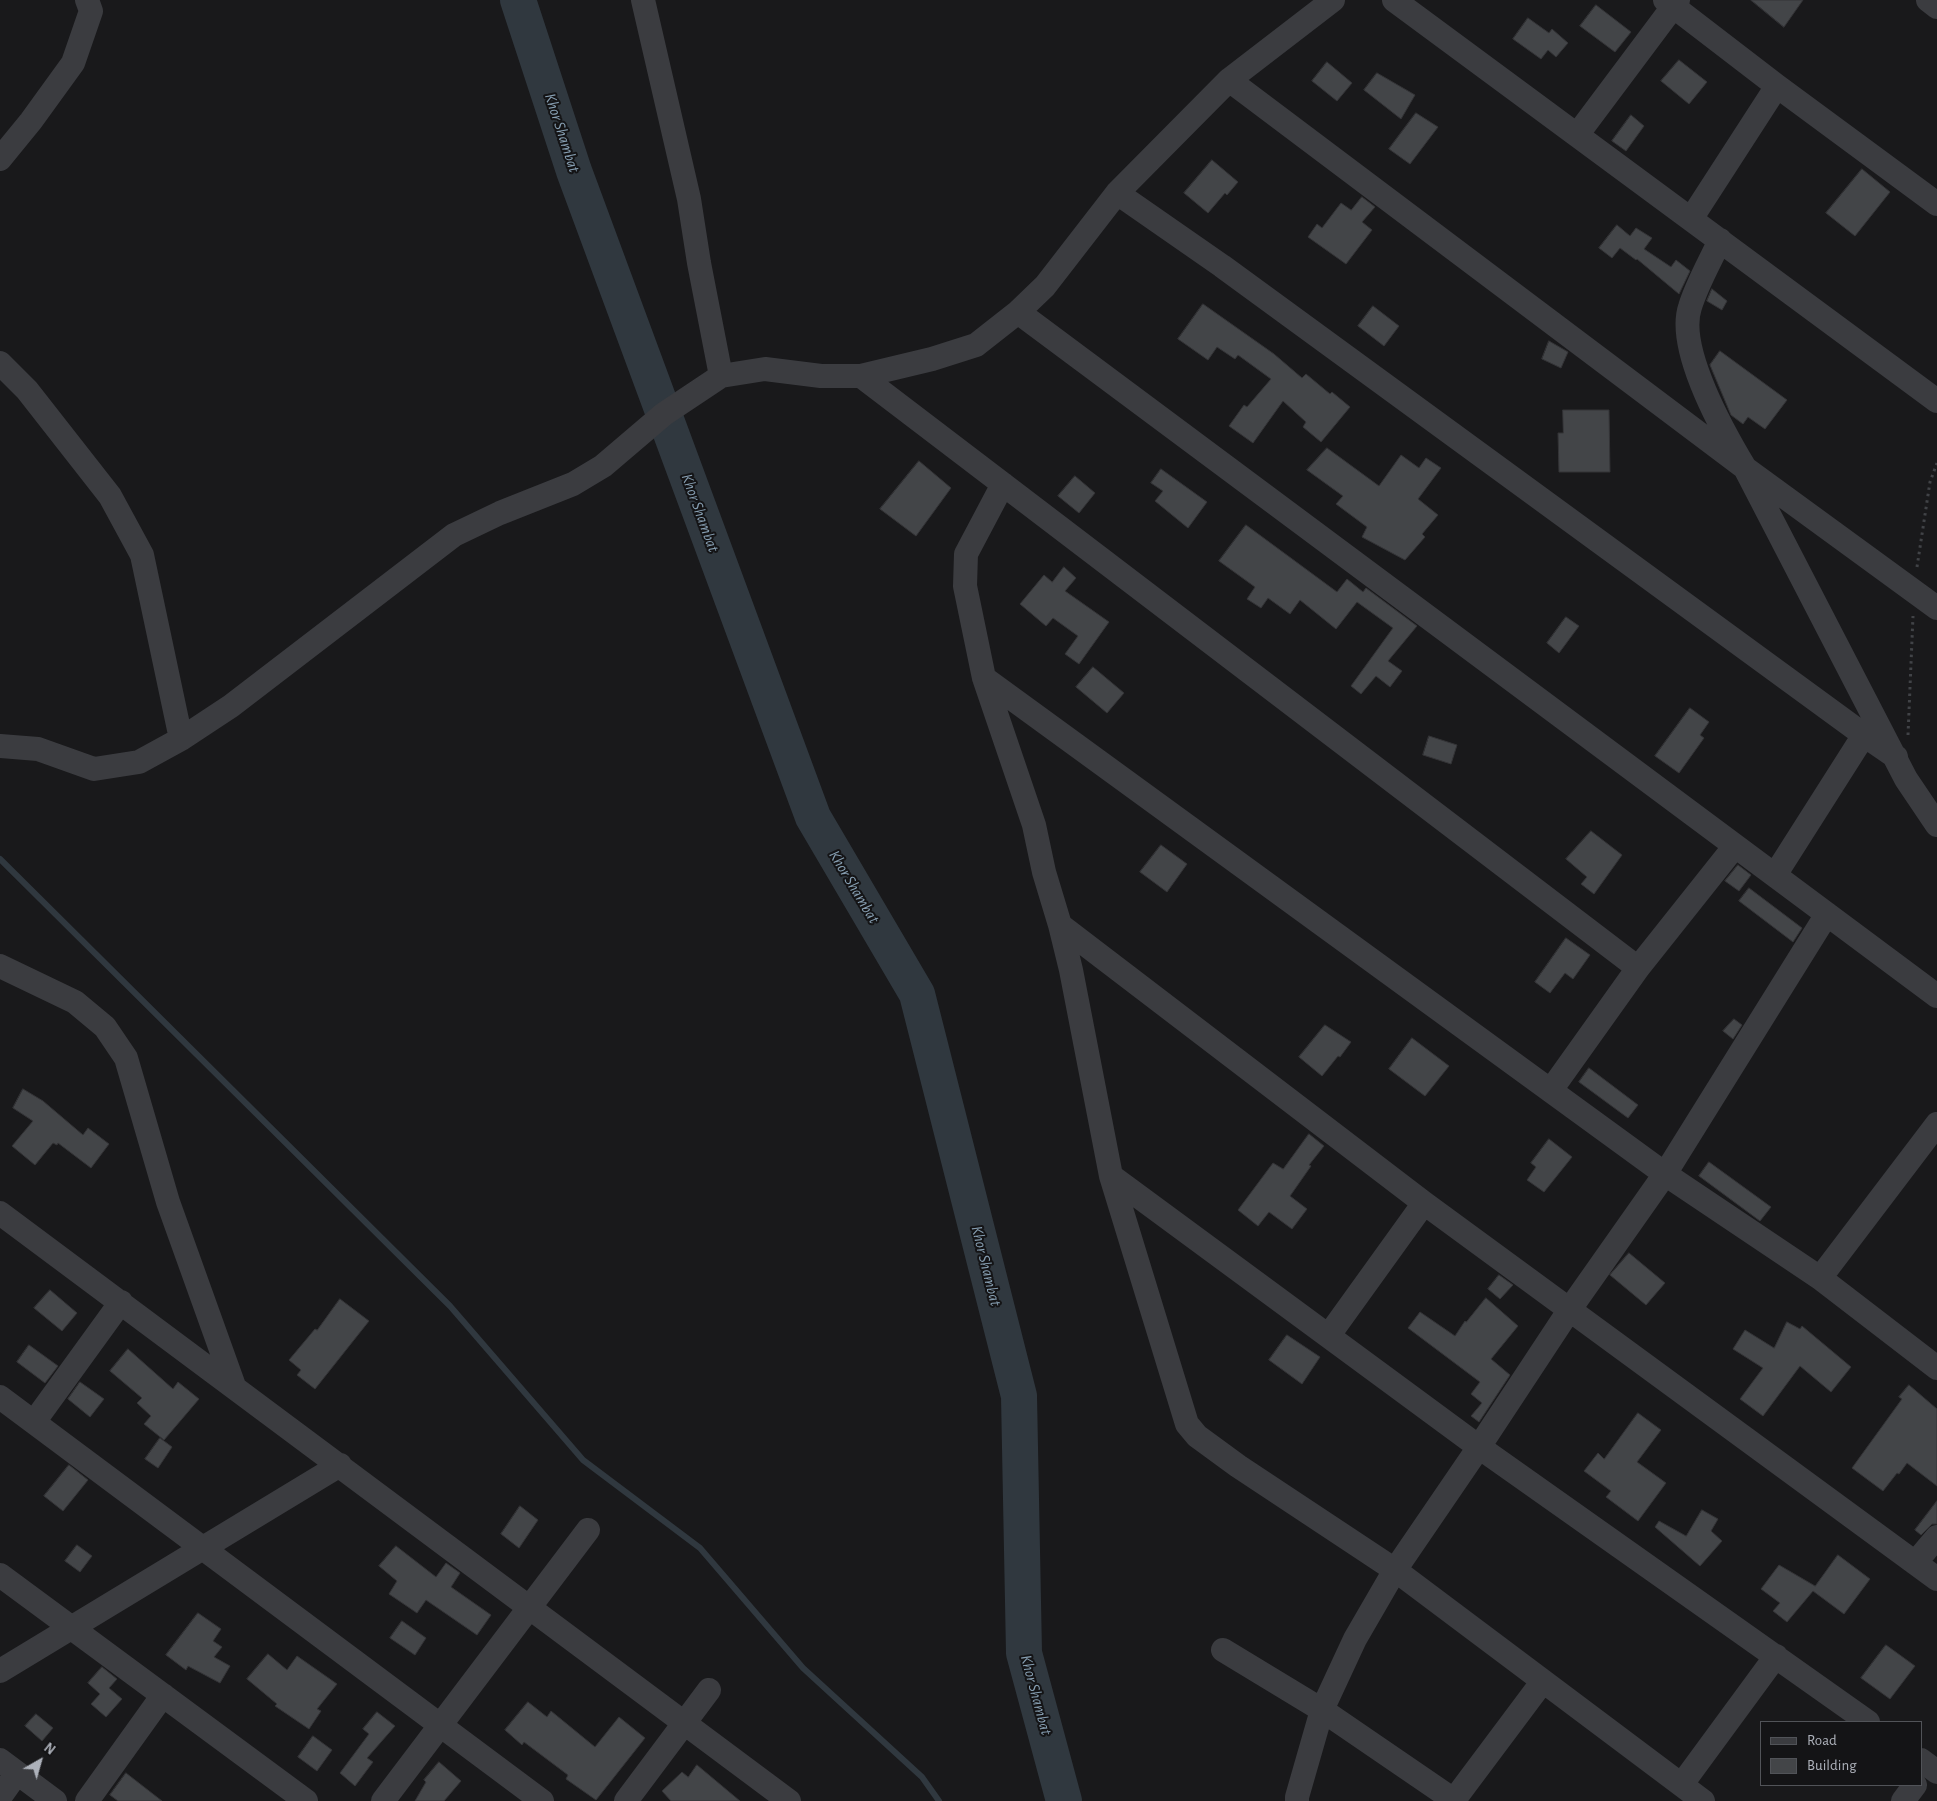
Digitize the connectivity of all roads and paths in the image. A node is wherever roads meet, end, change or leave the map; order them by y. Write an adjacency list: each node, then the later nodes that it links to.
1 (87, 0): 11 (street)
2 (643, 0): 18 (street)
3 (1333, 0): 8 (street)
4 (1394, 0): 10 (street)
5 (1928, 0): 7 (street)
6 (1672, 2): 9 (street); 10 (street)
7 (1937, 7)
8 (1230, 80): 12 (street); 21 (street)
9 (1777, 86): 13 (street); 14 (street)
10 (1576, 135): 14 (street)
11 (0, 159)
12 (1117, 193): 16 (street); 25 (street)
13 (1937, 204)
14 (1691, 219): 15 (street)
15 (1720, 240): 20 (street); 21 (street)
16 (1018, 312): 19 (street); 30 (street)
17 (0, 363): 26 (street)
18 (721, 376): 19 (street); 26 (street)
19 (861, 376): 22 (street)
20 (1937, 401)
21 (1745, 468): 23 (street); 28 (street)
22 (1003, 484): 24 (street); 35 (street)
23 (1937, 608)
24 (984, 678): 33 (street); 37 (street)
25 (1864, 735): 28 (street); 31 (street)
26 (181, 739): 27 (street)
27 (0, 746)
28 (1896, 757): 29 (street)
29 (1937, 825)
30 (1735, 846): 31 (street); 35 (street)
31 (1775, 875): 32 (street)
32 (1827, 914): 36 (street); 39 (street)
33 (1060, 925): 40 (street); 41 (street)
34 (0, 966): 48 (street)
35 (1638, 968): 37 (street)
36 (1937, 996)
37 (1551, 1090): 39 (street)
38 (1937, 1124): 43 (street)
39 (1666, 1174): 43 (street); 45 (street)
40 (1111, 1176): 46 (street); 57 (street)
41 (1424, 1203): 45 (street); 46 (street)
42 (0, 1213): 44 (street)
43 (1820, 1278): 47 (street)
44 (121, 1302): 48 (street); 50 (street)
45 (1570, 1309): 51 (street); 56 (street)
46 (1329, 1335): 51 (street)
47 (1937, 1368)
48 (234, 1386): 52 (street)
49 (1, 1401): 50 (street)
50 (34, 1422): 55 (street)
51 (1479, 1446): 57 (street); 63 (street)
52 (340, 1465): 55 (street); 60 (street)
53 (588, 1530): 60 (street)
54 (1937, 1537): 56 (street)
55 (204, 1548): 61 (street); 71 (street)
56 (1915, 1563): 59 (street)
57 (1395, 1570): 65 (street); 68 (street)
58 (0, 1575): 61 (street)
59 (1937, 1578)
60 (530, 1607): 70 (street); 71 (street)
61 (72, 1628): 64 (street); 67 (street)
62 (1223, 1650): 68 (street)
63 (1776, 1656): 69 (street); 73 (street)
64 (0, 1671)
65 (1544, 1681): 73 (street); 84 (street)
66 (709, 1690): 70 (street)
67 (164, 1695): 77 (street); 78 (street)
68 (1322, 1710): 83 (street); 84 (street)
69 (1867, 1721)
70 (684, 1723): 81 (street); 82 (street)
71 (440, 1725): 79 (street); 80 (street)
72 (9, 1766): 75 (street); 76 (street)
73 (1682, 1784): 85 (street)
74 (1913, 1786): 86 (street)
75 (0, 1797)
76 (55, 1801)
77 (87, 1801)
78 (306, 1801)
79 (383, 1801)
80 (542, 1801)
81 (626, 1801)
82 (789, 1801)
83 (1297, 1801)
84 (1455, 1801)
85 (1704, 1801)
86 (1903, 1801)

